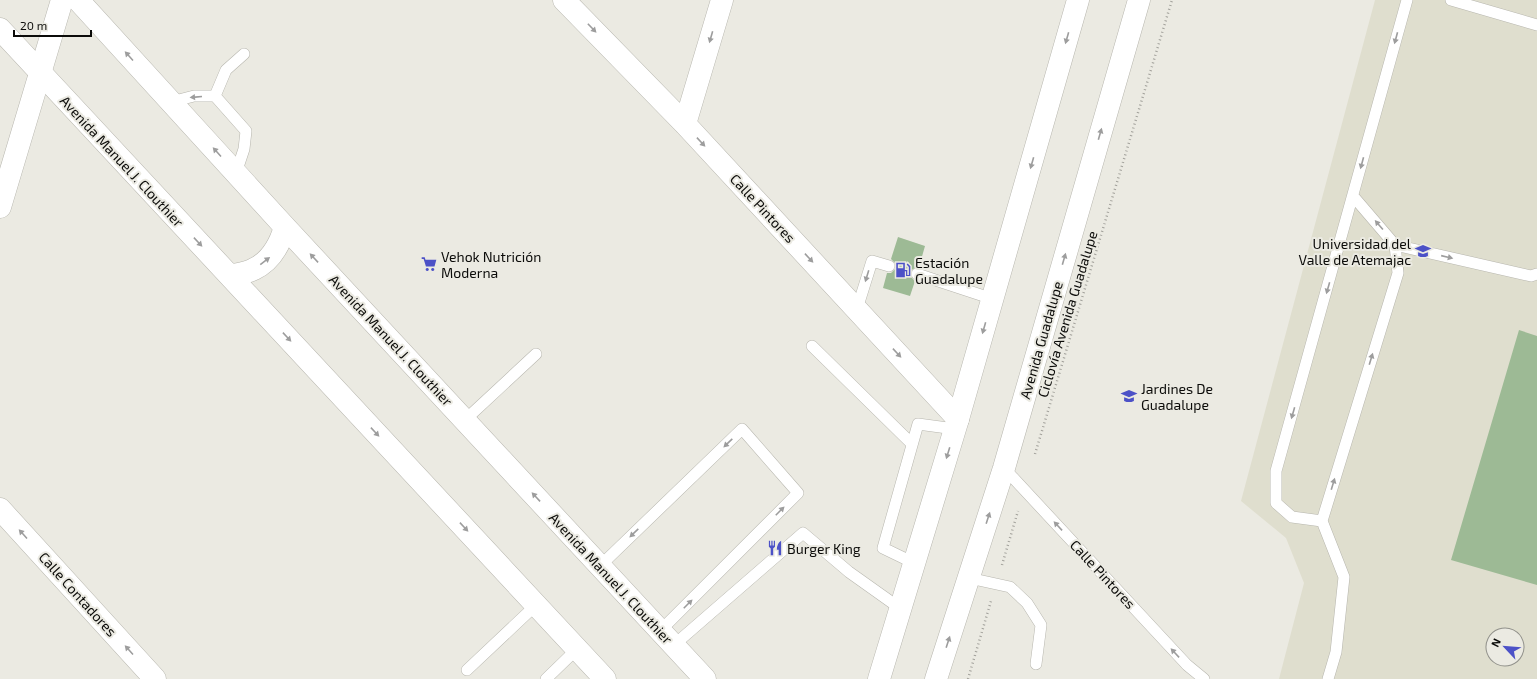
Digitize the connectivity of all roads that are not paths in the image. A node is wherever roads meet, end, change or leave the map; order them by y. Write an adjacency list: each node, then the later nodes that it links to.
1 (62, 0): 12 (main road)
2 (78, 0): 14 (main road, Avenida Manuel J. Clouthier, one-way to 2)
3 (564, 0): 15 (main road, Calle Pintores, one-way to 15)
4 (722, 0): 15 (main road, one-way to 15)
5 (1078, 0): 25 (main road, one-way to 25)
6 (1139, 0): 32 (main road, Avenida Guadalupe, one-way to 6)
7 (1407, 0): 17 (lane, one-way to 17)
8 (1451, 0): 9 (lane)
9 (1537, 25)
10 (0, 29): 12 (main road, Avenida Manuel J. Clouthier)
11 (244, 54): 13 (lane)
12 (40, 72): 18 (main road); 24 (main road, Avenida Manuel J. Clouthier, one-way to 24)
13 (215, 96): 14 (lane, one-way to 14); 16 (lane)
14 (171, 102): 16 (main road, Avenida Manuel J. Clouthier, one-way to 14)
15 (685, 124): 26 (main road, Calle Pintores, one-way to 26)
16 (236, 173): 19 (main road, Avenida Manuel J. Clouthier)
17 (1353, 196): 20 (lane, one-way to 17); 34 (lane, one-way to 34)
18 (0, 207)
19 (285, 227): 24 (main road, one-way to 19); 29 (main road, Avenida Manuel J. Clouthier, one-way to 19)
20 (1395, 245): 23 (lane, one-way to 23); 34 (lane, one-way to 20)
21 (889, 266): 26 (lane, one-way to 26)
22 (917, 274): 25 (lane)
23 (1537, 274)
24 (230, 276): 38 (main road, Avenida Manuel J. Clouthier, one-way to 38)
25 (993, 299): 30 (main road, one-way to 30)
26 (857, 309): 30 (main road, Calle Pintores, one-way to 30)
27 (812, 346): 31 (lane)
28 (536, 354): 29 (lane)
29 (465, 420): 36 (main road, Avenida Manuel J. Clouthier, one-way to 29)
30 (956, 424): 31 (lane); 35 (main road, one-way to 35)
31 (912, 444): 35 (lane)
32 (1004, 468): 37 (main road, Avenida Guadalupe, one-way to 32); 50 (lane, Calle Pintores, one-way to 32)
33 (0, 509): 45 (main road, Calle Contadores, one-way to 33)
34 (1322, 521): 51 (lane)
35 (914, 563): 39 (main road)
36 (600, 566): 40 (main road, Avenida Manuel J. Clouthier); 40 (lane, one-way to 36)
37 (969, 578): 42 (lane); 44 (main road, Avenida Guadalupe, one-way to 37)
38 (536, 605): 41 (main road, Avenida Manuel J. Clouthier); 43 (lane)
39 (901, 609): 40 (lane); 49 (main road)
40 (667, 638): 48 (main road, Avenida Manuel J. Clouthier)
41 (577, 649): 46 (lane); 47 (main road, Avenida Manuel J. Clouthier)
42 (1036, 664)
43 (467, 670)
44 (940, 678)
45 (155, 679)
46 (546, 679)
47 (605, 679)
48 (705, 679)
49 (879, 679)
50 (1204, 679)
51 (1328, 679)

